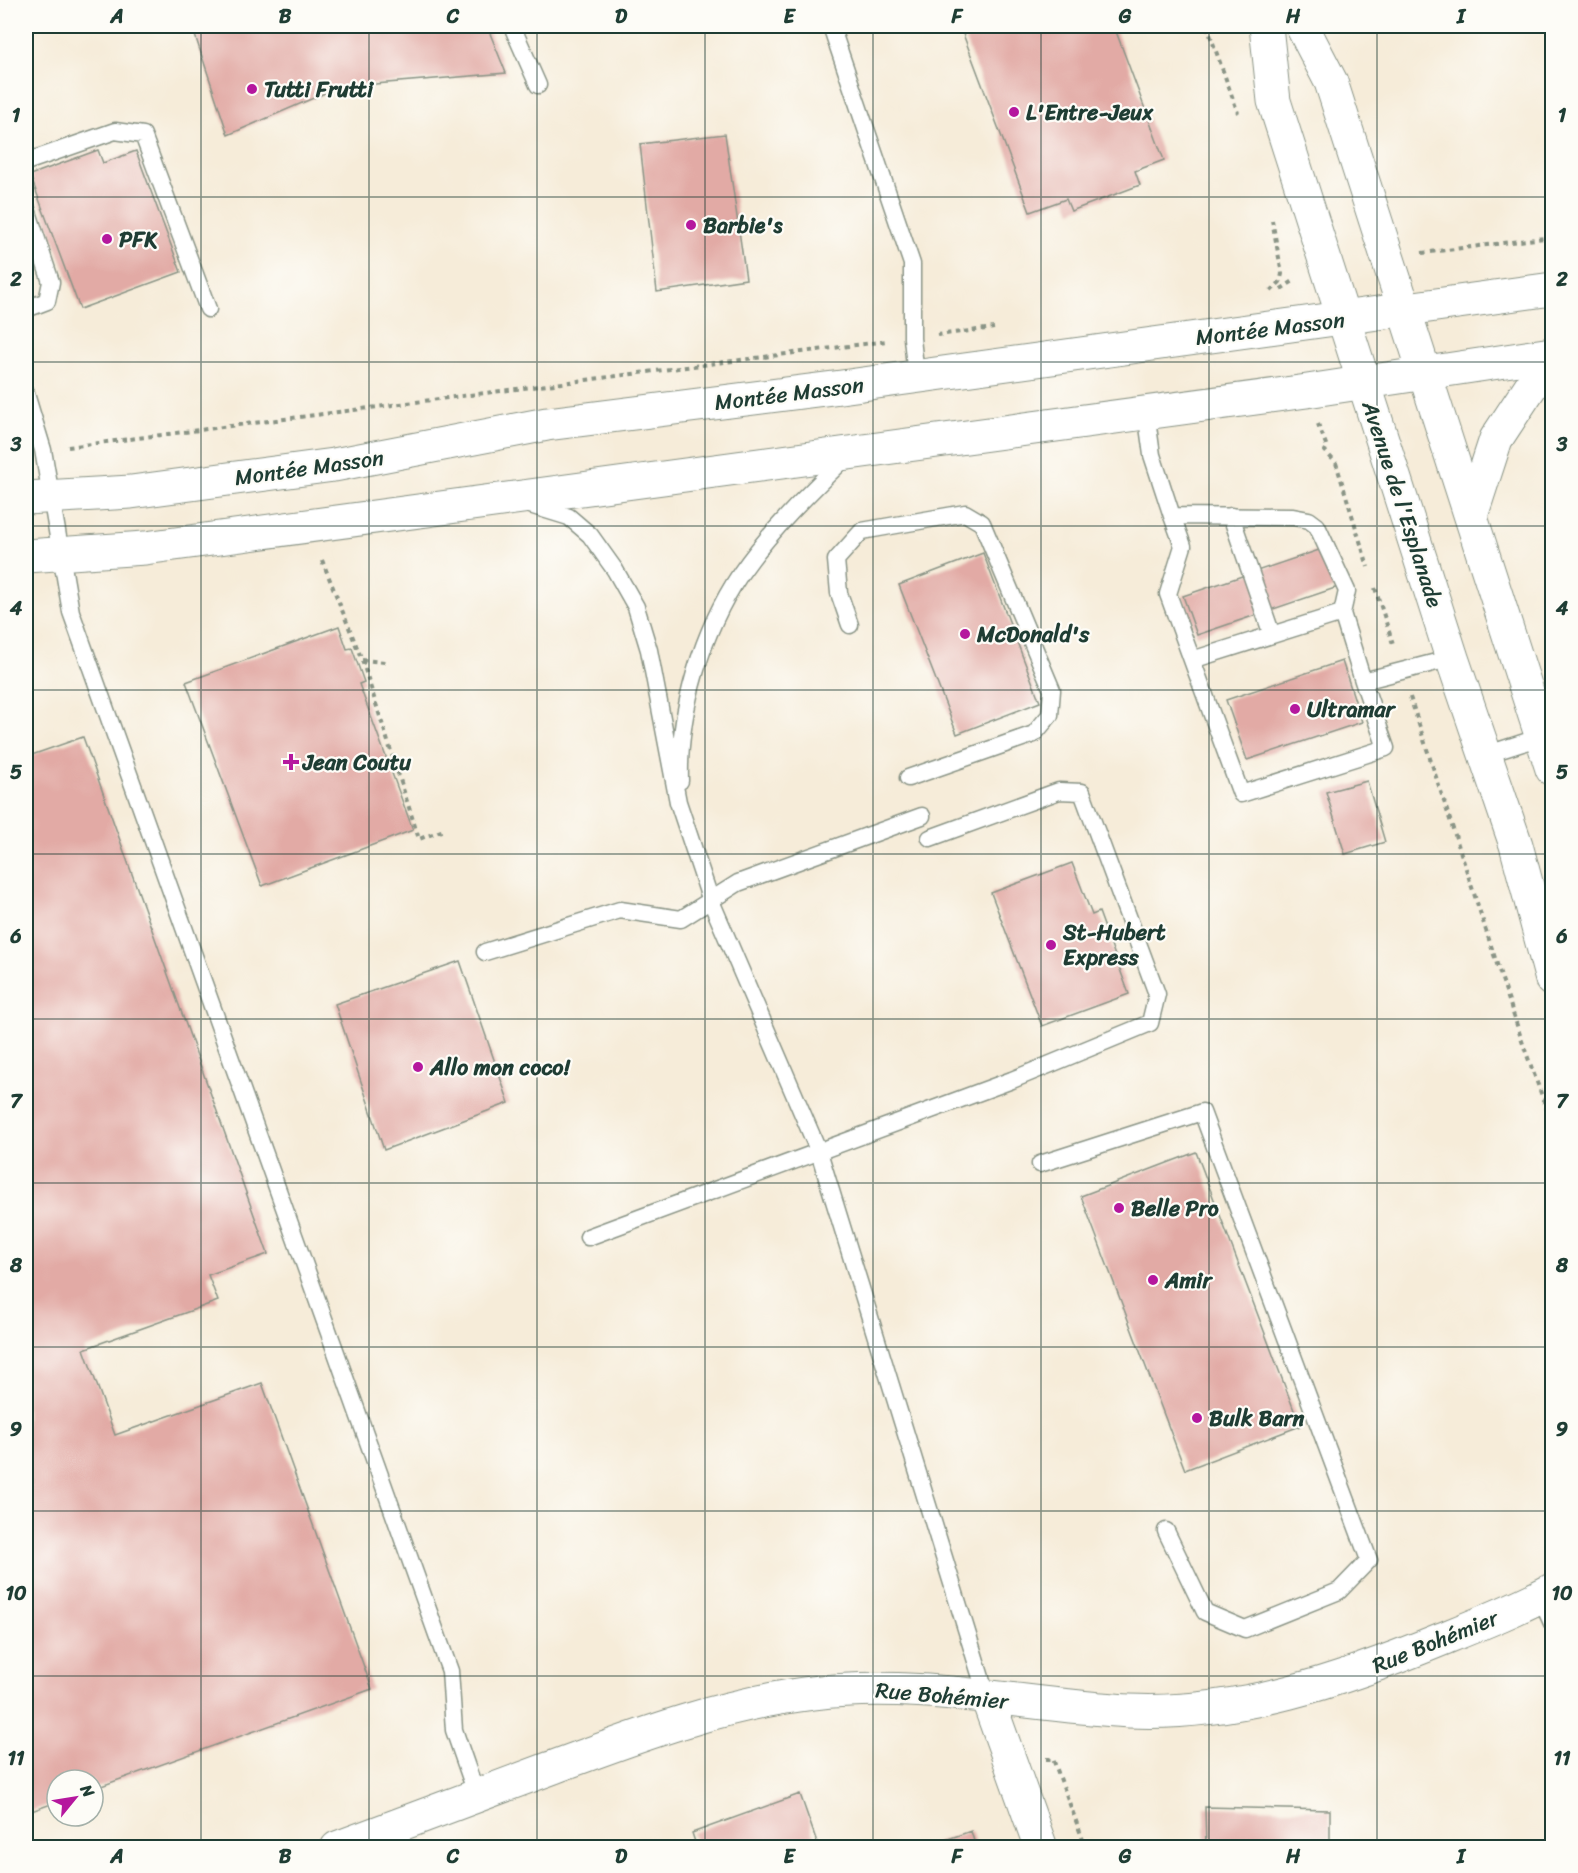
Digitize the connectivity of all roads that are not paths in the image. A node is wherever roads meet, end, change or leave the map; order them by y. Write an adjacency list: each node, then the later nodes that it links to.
1 (512, 26): 5 (lane)
2 (831, 26): 15 (lane)
3 (1266, 26): 12 (street, Avenue de l'Esplanade)
4 (1302, 26): 11 (street)
5 (538, 86)
6 (26, 162): 10 (lane)
7 (26, 207): 9 (lane)
8 (1552, 289): 11 (street, Montée Masson)
9 (26, 309)
10 (208, 309)
11 (1404, 310): 12 (street, Montée Masson); 14 (street)
12 (1343, 318): 15 (street, Montée Masson); 16 (street, Avenue de l'Esplanade)
13 (1552, 354): 14 (street); 24 (street)
14 (1423, 372): 16 (street); 24 (street)
15 (916, 376): 20 (street, Montée Masson)
16 (1364, 381): 18 (street); 30 (street, Avenue de l'Esplanade)
17 (26, 394): 20 (lane)
18 (1146, 412): 19 (street); 22 (lane)
19 (852, 452): 21 (street); 38 (lane)
20 (39, 497): 25 (lane)
21 (487, 500): 25 (street); 38 (lane)
22 (1172, 516): 23 (lane); 31 (lane)
23 (1231, 516): 27 (lane); 29 (lane)
24 (1471, 516): 33 (street)
25 (60, 554): 26 (street); 49 (lane)
26 (26, 556)
27 (1342, 612): 29 (lane); 32 (lane)
28 (850, 625): 36 (lane)
29 (1272, 634): 31 (lane)
30 (1452, 658): 32 (lane); 34 (street, Avenue de l'Esplanade)
31 (1192, 660): 32 (lane)
32 (1363, 681)
33 (1547, 735): 34 (lane); 35 (street)
34 (1485, 755): 42 (street, Avenue de l'Esplanade)
35 (1552, 769)
36 (908, 778)
37 (922, 816): 40 (lane)
38 (683, 818): 40 (lane)
39 (930, 838): 43 (lane)
40 (711, 901): 41 (lane); 43 (lane)
41 (485, 952)
42 (1552, 980)
43 (819, 1152): 45 (lane); 48 (lane)
44 (1040, 1164): 46 (lane)
45 (588, 1237)
46 (1166, 1531)
47 (1548, 1603): 48 (street, Rue Bohémier)
48 (987, 1697): 49 (street, Rue Bohémier); 51 (street)
49 (477, 1796): 50 (street, Rue Bohémier)
50 (337, 1848)
51 (1041, 1848)

